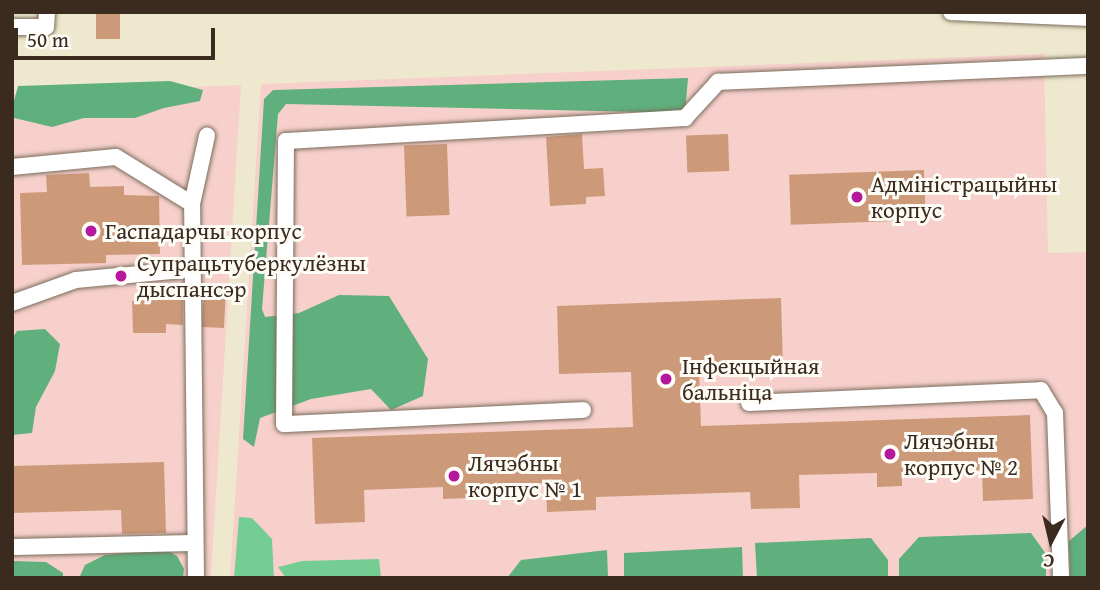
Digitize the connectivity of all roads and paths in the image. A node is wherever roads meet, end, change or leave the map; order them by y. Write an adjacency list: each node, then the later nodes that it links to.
1 (47, 12): 4 (lane)
2 (951, 12): 3 (lane)
3 (1088, 18)
4 (12, 27)
5 (1088, 66): 12 (lane)
6 (207, 136): 8 (lane)
7 (12, 167): 8 (lane)
8 (192, 204): 9 (lane)
9 (192, 269): 10 (lane); 13 (lane)
10 (12, 303)
11 (749, 403): 16 (lane)
12 (583, 410)
13 (195, 543): 14 (lane); 15 (lane)
14 (12, 547)
15 (196, 578)
16 (1060, 578)

